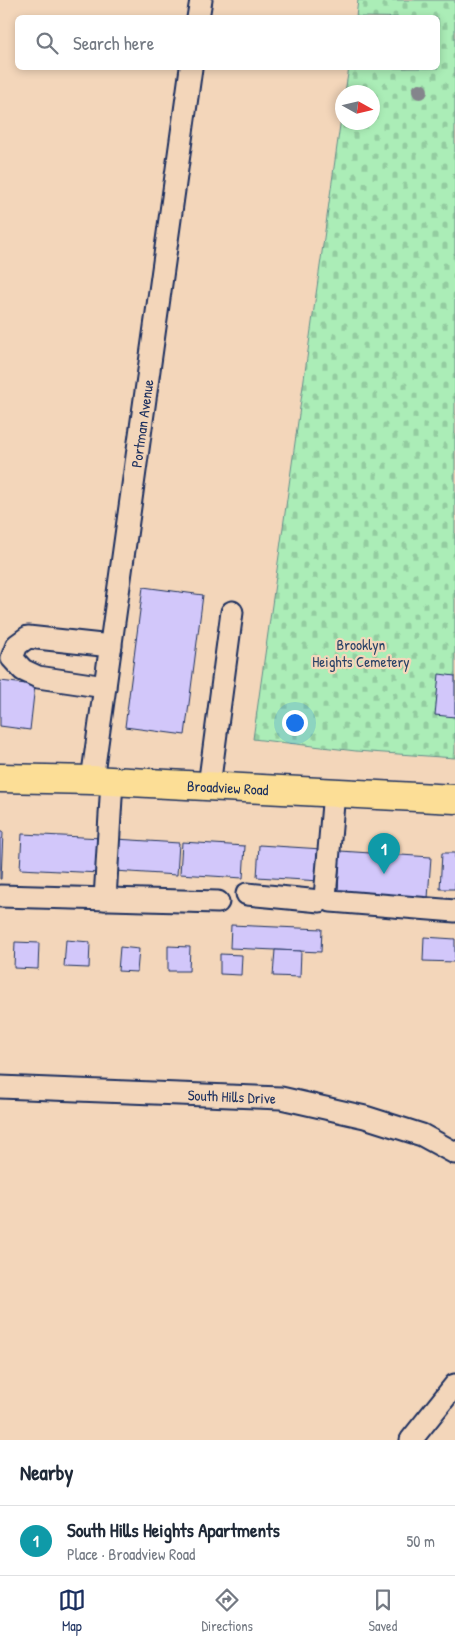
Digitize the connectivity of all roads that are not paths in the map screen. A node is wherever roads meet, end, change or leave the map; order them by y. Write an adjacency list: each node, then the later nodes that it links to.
1 (200, 0): 2 (street)
2 (198, 15)
3 (191, 70): 5 (street, Portman Avenue)
4 (232, 612): 9 (street)
5 (111, 646): 6 (street, Portman Avenue); 6 (street)
6 (105, 687): 8 (street, Portman Avenue)
7 (0, 778): 8 (main road, Broadview Road)
8 (102, 780): 9 (main road, Broadview Road); 15 (street, Portman Avenue)
9 (209, 786): 10 (main road, Broadview Road)
10 (334, 792): 11 (main road, Broadview Road); 14 (street)
11 (455, 799)
12 (247, 894): 14 (street)
13 (0, 896): 15 (street)
14 (326, 897): 17 (street)
15 (105, 899): 16 (street)
16 (218, 902)
17 (455, 911)
18 (0, 1087): 19 (street, South Hills Drive)
19 (455, 1153)
20 (455, 1385): 21 (street)
21 (411, 1440)

